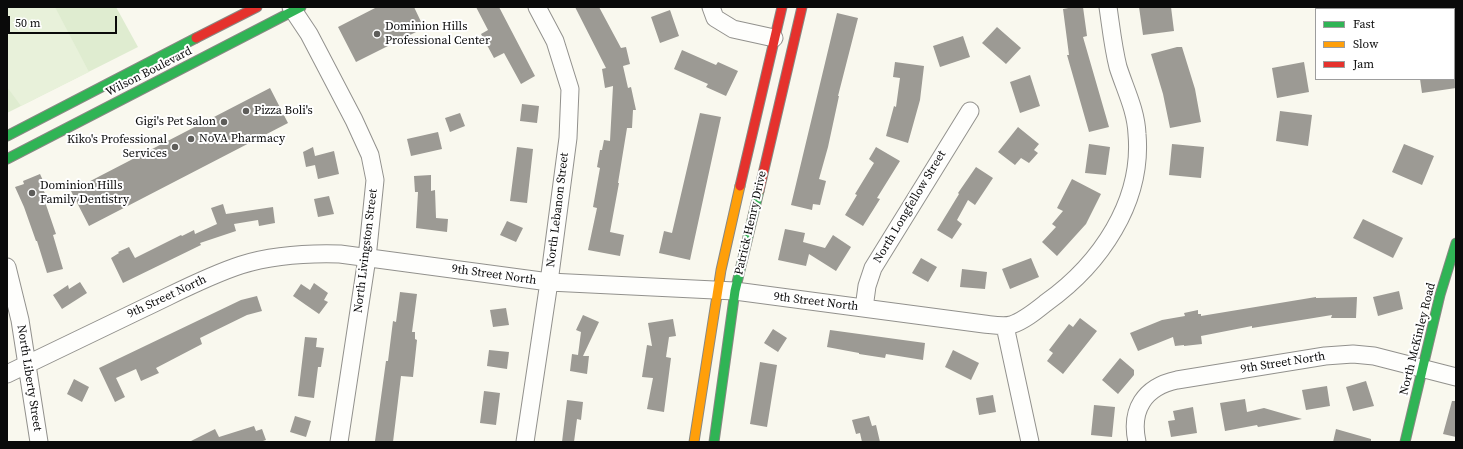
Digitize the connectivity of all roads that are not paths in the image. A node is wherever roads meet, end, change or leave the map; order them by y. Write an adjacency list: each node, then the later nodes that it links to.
1 (257, 7): 10 (street, Wilson Boulevard)
2 (537, 7): 15 (street, North Lebanon Street)
3 (711, 7): 8 (street)
4 (782, 7): 8 (street, Patrick Henry Drive)
5 (802, 7): 17 (street, Patrick Henry Drive)
6 (1108, 7): 19 (street)
7 (295, 8): 11 (street, Wilson Boulevard); 13 (street, North Livingston Street)
8 (774, 38): 16 (street, Patrick Henry Drive)
9 (970, 111): 18 (street, North Longfellow Street)
10 (7, 136)
11 (7, 159)
12 (1456, 243): 21 (street, North McKinley Road)
13 (367, 258): 15 (street, 9th Street North); 20 (street, 9th Street North); 25 (street, North Livingston Street)
14 (7, 267): 20 (street, North Liberty Street)
15 (549, 282): 16 (street, 9th Street North); 26 (street, North Lebanon Street)
16 (717, 289): 17 (street, 9th Street North); 27 (street, Patrick Henry Drive)
17 (735, 291): 18 (street, 9th Street North); 28 (street, Patrick Henry Drive)
18 (864, 308): 19 (street, 9th Street North)
19 (1005, 326): 29 (street)
20 (27, 364): 22 (street, 9th Street North); 24 (street, North Liberty Street)
21 (1423, 368): 23 (street, 9th Street North); 30 (street, 9th Street North); 31 (street, North McKinley Road)
22 (7, 374)
23 (1456, 377)
24 (39, 442)
25 (339, 442)
26 (525, 442)
27 (694, 442)
28 (714, 442)
29 (1030, 442)
30 (1137, 442)
31 (1405, 442)

